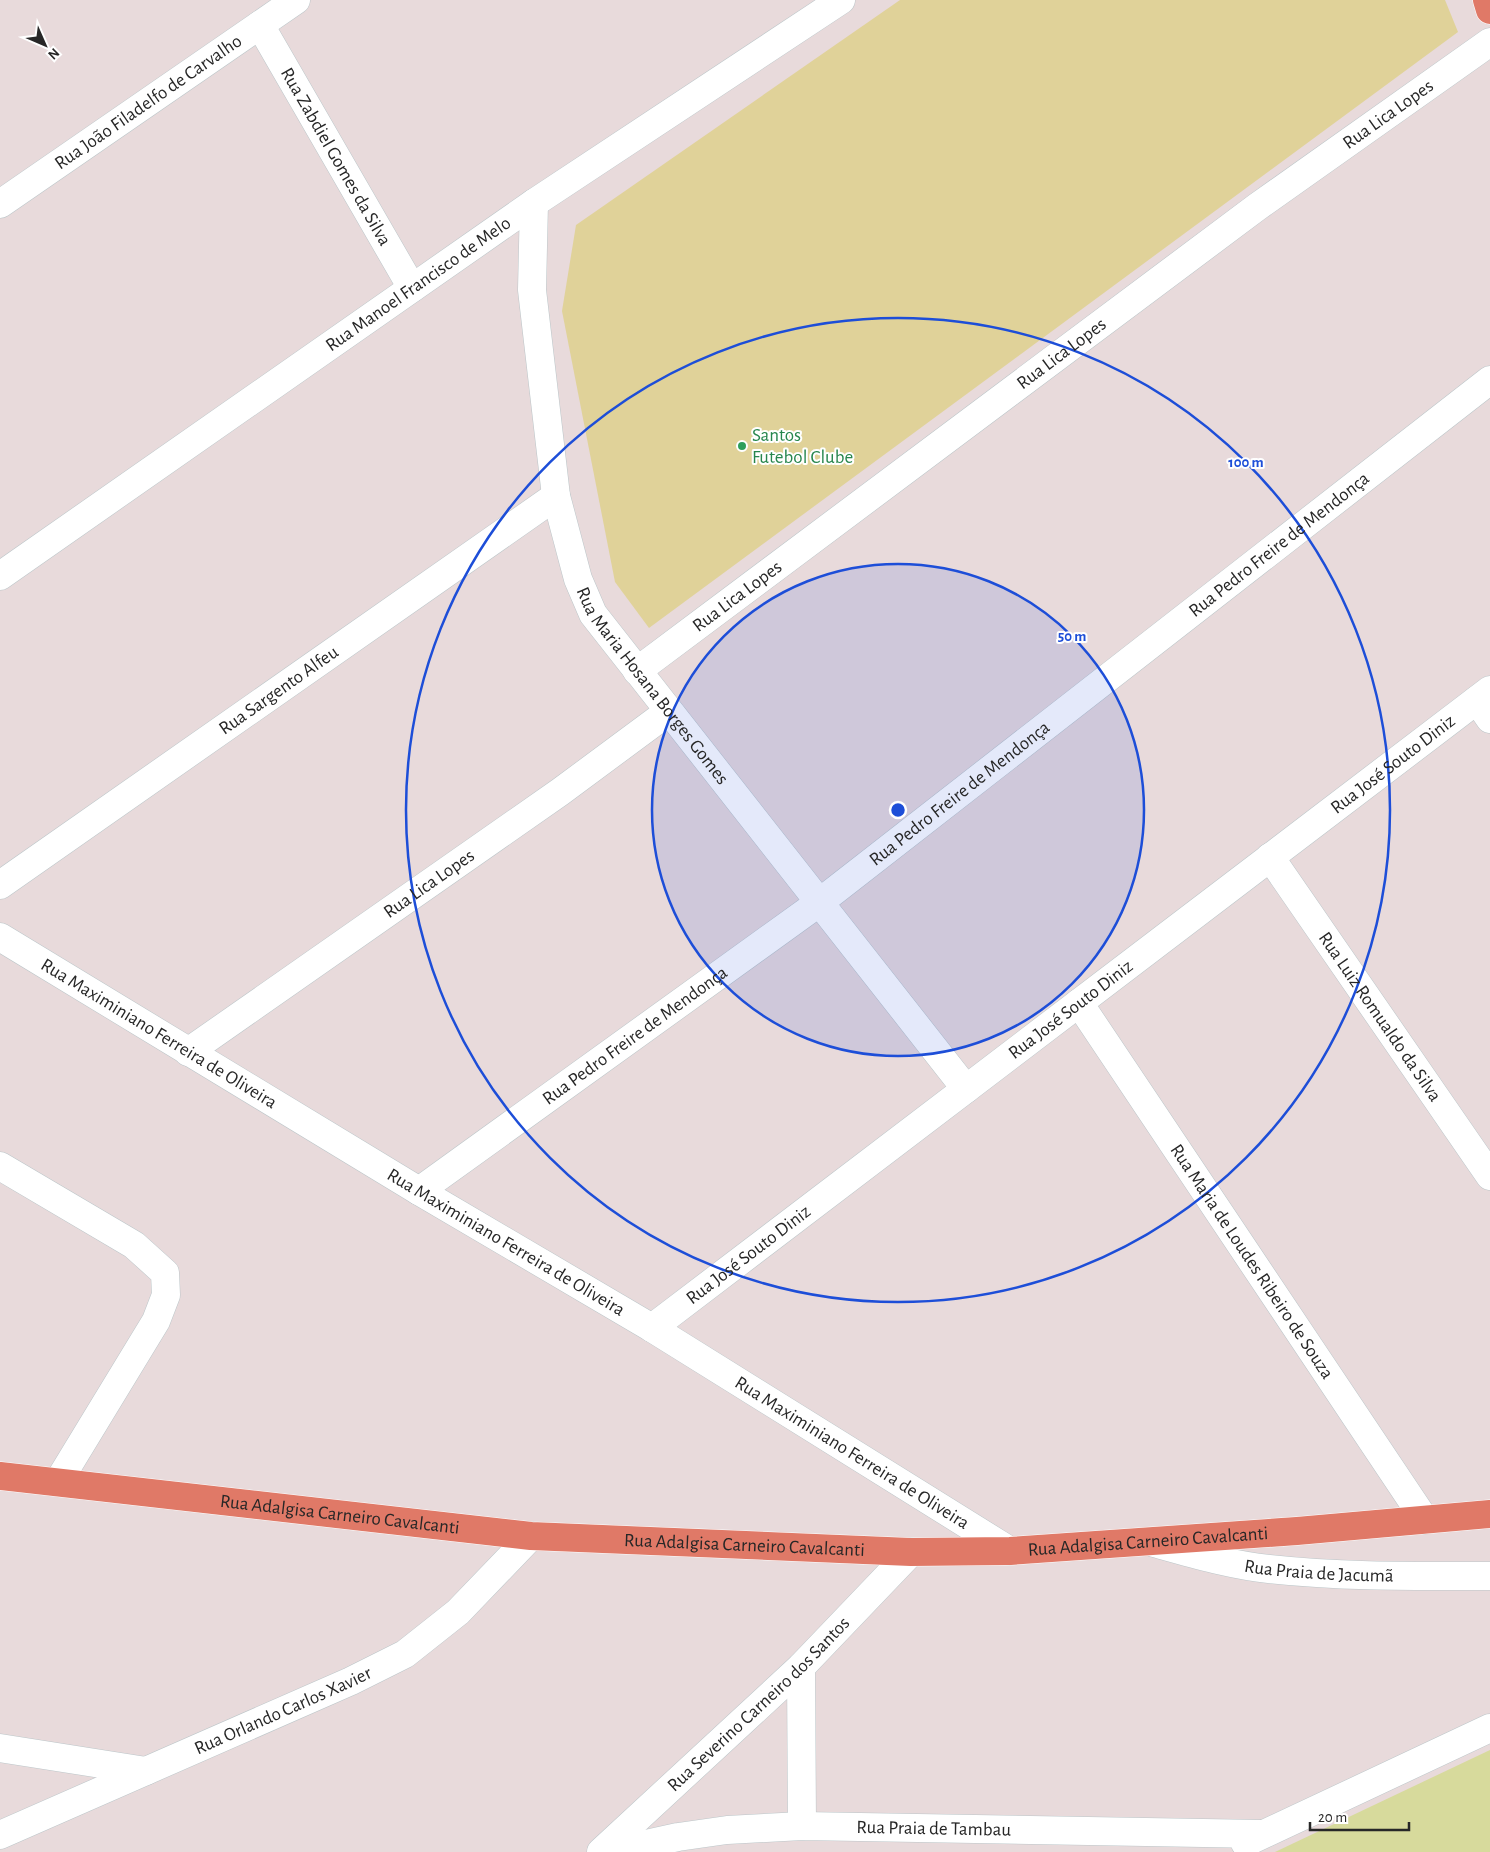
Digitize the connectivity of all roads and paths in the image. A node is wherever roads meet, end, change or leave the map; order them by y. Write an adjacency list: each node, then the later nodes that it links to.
1 (296, 0): 5 (street, Rua João Filadelfo de Carvalho)
2 (841, 0): 7 (street, Rua Manoel Francisco de Melo)
3 (1487, 0): 4 (main road)
4 (1490, 10)
5 (260, 25): 8 (street, Rua João Filadelfo de Carvalho); 9 (street, Rua Zabdiel Gomes da Silva)
6 (1490, 42): 13 (street, Rua Lica Lopes)
7 (534, 203): 9 (street, Rua Manoel Francisco de Melo); 11 (street, Rua Maria Hosana Borges Gomes)
8 (0, 204)
9 (412, 288): 12 (street, Rua Manoel Francisco de Melo)
10 (1490, 380): 18 (street, Rua Pedro Freire de Mendonça)
11 (556, 496): 13 (street, Rua Maria Hosana Borges Gomes); 17 (street, Rua Sargento Alfeu)
12 (0, 576)
13 (637, 671): 15 (street, Rua Maria Hosana Borges Gomes)
14 (1486, 703): 16 (street, Rua José Souto Diniz)
15 (668, 712): 18 (street, Rua Maria Hosana Borges Gomes); 21 (street, Rua Lica Lopes)
16 (1270, 857): 20 (street, Rua José Souto Diniz); 24 (street, Rua Luiz Romualdo da Silva)
17 (0, 885)
18 (820, 902): 22 (street, Rua Maria Hosana Borges Gomes); 25 (street, Rua Pedro Freire de Mendonça)
19 (0, 937): 21 (street, Rua Maximiniano Ferreira de Oliveira)
20 (1079, 1003): 22 (street, Rua José Souto Diniz); 30 (street, Rua Maria de Loudes Ribeiro de Souza)
21 (188, 1052): 25 (street, Rua Maximiniano Ferreira de Oliveira)
22 (966, 1089): 26 (street, Rua José Souto Diniz)
23 (0, 1166): 28 (street)
24 (1490, 1176)
25 (419, 1191): 26 (street, Rua Maximiniano Ferreira de Oliveira)
26 (652, 1328): 33 (street, Rua Maximiniano Ferreira de Oliveira)
27 (0, 1476): 28 (main road, Rua Adalgisa Carneiro Cavalcanti)
28 (58, 1482): 31 (main road, Rua Adalgisa Carneiro Cavalcanti)
29 (1490, 1514): 30 (main road, Rua Adalgisa Carneiro Cavalcanti)
30 (1425, 1520): 32 (main road, Rua Adalgisa Carneiro Cavalcanti)
31 (531, 1536): 34 (main road, Rua Adalgisa Carneiro Cavalcanti); 39 (street, Rua Orlando Carlos Xavier)
32 (1150, 1542): 33 (main road, Rua Adalgisa Carneiro Cavalcanti); 35 (street, Rua Praia de Jacumã)
33 (1010, 1551): 34 (main road, Rua Adalgisa Carneiro Cavalcanti)
34 (911, 1552): 36 (street, Rua Severino Carneiro dos Santos)
35 (1490, 1576)
36 (801, 1667): 40 (street); 43 (street, Rua Severino Carneiro dos Santos)
37 (1490, 1728): 41 (street)
38 (0, 1748): 39 (street)
39 (146, 1770): 42 (street, Rua Orlando Carlos Xavier)
40 (802, 1826): 41 (street, Rua Praia de Tambau); 44 (street, Rua Praia de Tambau)
41 (1261, 1834): 45 (street)
42 (0, 1835)
43 (601, 1852)
44 (610, 1852)
45 (1228, 1852)

